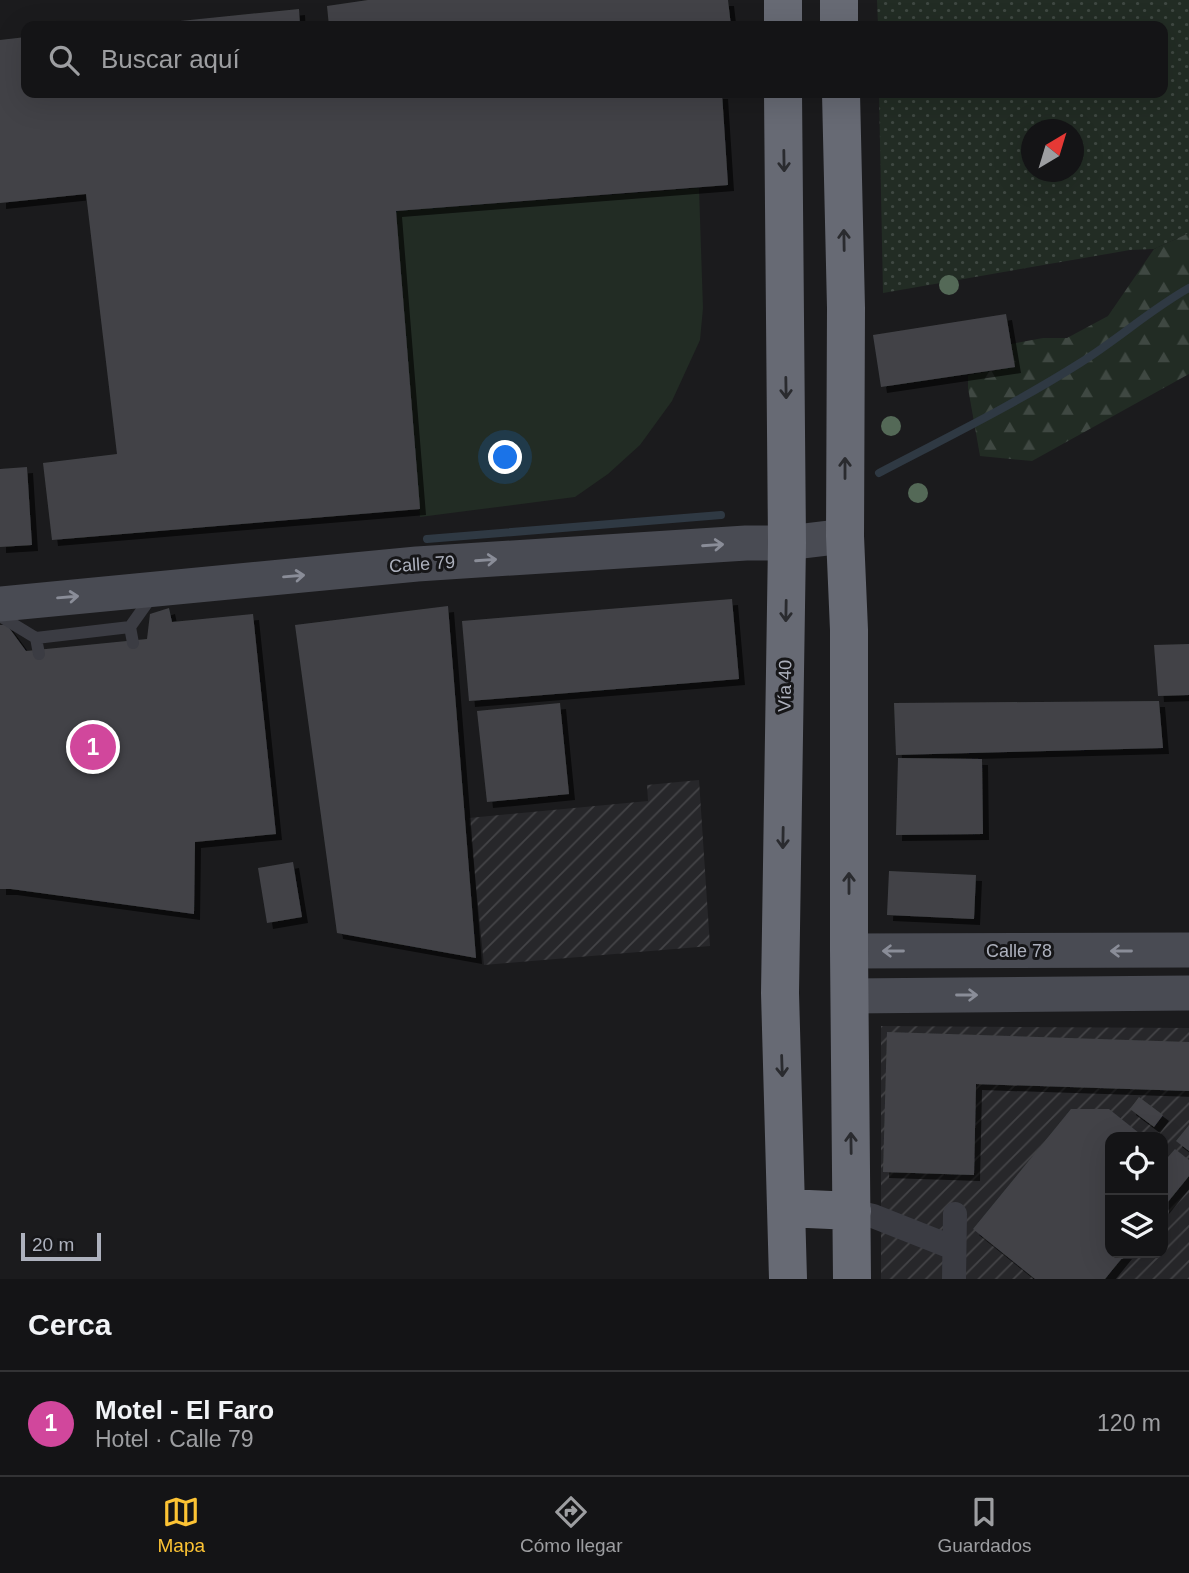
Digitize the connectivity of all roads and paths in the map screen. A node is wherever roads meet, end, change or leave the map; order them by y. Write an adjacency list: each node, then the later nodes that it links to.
1 (783, 0): 3 (highway)
2 (839, 0): 4 (highway)
3 (783, 21)
4 (839, 21)
5 (783, 98): 8 (highway, Vía 40, one-way to 8)
6 (841, 98): 7 (highway, one-way to 6)
7 (845, 536): 8 (street, Calle 79); 17 (highway, one-way to 7)
8 (788, 543): 9 (street, Calle 79, one-way to 8); 20 (highway, Vía 40, one-way to 20)
9 (157, 589): 10 (street, Calle 79, one-way to 9); 12 (lane)
10 (0, 604)
11 (0, 616): 13 (lane)
12 (130, 627): 13 (lane); 14 (lane)
13 (36, 638): 15 (lane)
14 (133, 643)
15 (39, 654)
16 (1189, 950): 17 (street, Calle 78, one-way to 17)
17 (849, 951): 19 (highway)
18 (1189, 993): 19 (street, one-way to 18)
19 (849, 996): 22 (highway, one-way to 19)
20 (787, 1208): 22 (highway); 24 (highway, Vía 40)
21 (955, 1214): 23 (street)
22 (867, 1215): 23 (street); 25 (highway)
23 (954, 1248): 26 (street)
24 (788, 1279)
25 (852, 1279)
26 (954, 1279)

